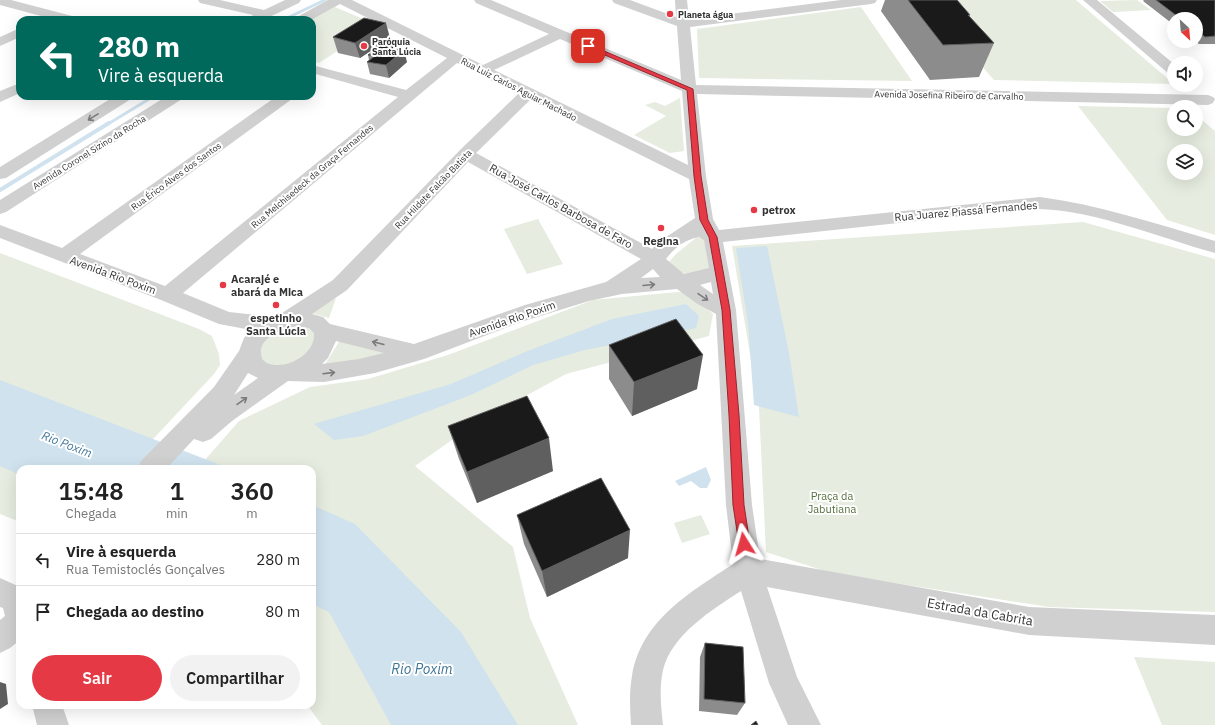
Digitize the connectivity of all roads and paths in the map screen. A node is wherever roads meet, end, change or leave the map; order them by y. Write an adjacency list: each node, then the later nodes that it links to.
1 (204, 0): 13 (street)
2 (295, 0): 14 (street)
3 (337, 0): 15 (street)
4 (342, 0): 20 (street, Rua Luiz Carlos Aguiar Machado)
5 (480, 0): 18 (street)
6 (618, 0): 16 (street)
7 (681, 0): 16 (street)
8 (1088, 0): 21 (street)
9 (0, 1): 10 (street)
10 (19, 2): 12 (street)
11 (867, 2): 16 (street)
12 (47, 16)
13 (255, 16)
14 (260, 16)
15 (309, 16)
16 (683, 24): 24 (street)
17 (16, 34): 19 (street)
18 (559, 34): 22 (street); 24 (street)
19 (0, 42)
20 (456, 58): 22 (street, Rua Luiz Carlos Aguiar Machado); 28 (street, Rua Melchisedeck da Graça Fernandes)
21 (1167, 65)
22 (483, 70): 26 (street, Rua Luiz Carlos Aguiar Machado)
23 (316, 73): 28 (street)
24 (689, 86): 27 (street, Avenida Josefina Ribeiro de Carvalho); 27 (street, Avenida Josefina Ribeiro de Carvalho); 35 (street)
25 (16, 89): 29 (street)
26 (528, 93): 33 (street, Rua Hildete Falcão Batista); 35 (street, Rua Luiz Carlos Aguiar Machado)
27 (1203, 95)
28 (410, 96): 48 (street, Rua Melchisedeck da Graça Fernandes)
29 (0, 97)
30 (120, 100): 34 (street, one-way to 34)
31 (171, 100): 36 (street, Avenida Coronel Sizino da Rocha)
32 (281, 100): 42 (street, Rua Érico Alves dos Santos)
33 (466, 154): 43 (street, Rua José Carlos Barbosa de Faro); 46 (street, Rua Hildete Falcão Batista)
34 (0, 174)
35 (698, 176): 37 (street)
36 (0, 208)
37 (704, 220): 39 (street, Avenida Rio Poxim); 40 (street)
38 (0, 231): 42 (street, Avenida Rio Poxim)
39 (687, 233): 40 (street); 43 (street, Avenida Rio Poxim)
40 (713, 237): 41 (street, Rua Juarez Piassá Fernandes); 44 (street)
41 (1215, 247)
42 (64, 256): 48 (street, Avenida Rio Poxim)
43 (655, 259): 45 (street); 47 (street, Avenida Rio Poxim)
44 (719, 272): 45 (street, Avenida Rio Poxim); 49 (street)
45 (682, 282): 47 (street, Avenida Rio Poxim, one-way to 45); 49 (street, one-way to 49)
46 (340, 285): 51 (street, Rua Hildete Falcão Batista); 52 (street, Rua Hildete Falcão Batista)
47 (610, 289): 54 (street, Avenida Rio Poxim)
48 (168, 295): 50 (street, Avenida Rio Poxim)
49 (726, 310): 59 (street)
50 (226, 319): 51 (street, Avenida Rio Poxim); 53 (street, Avenida Rio Poxim)
51 (280, 322): 52 (street); 53 (street)
52 (323, 328): 54 (street, one-way to 52); 55 (street)
53 (250, 351): 55 (street); 56 (street)
54 (416, 352): 55 (street, Avenida Rio Poxim, one-way to 54)
55 (286, 373): 56 (street, one-way to 55)
56 (205, 422): 57 (street); 58 (street)
57 (155, 465)
58 (171, 465)
59 (748, 570): 61 (street, Estrada da Cabrita); 65 (street); 66 (street)
60 (13, 606): 62 (street)
61 (1215, 630)
62 (0, 638)
63 (48, 709): 64 (street)
64 (53, 725)
65 (647, 725)
66 (805, 725)

